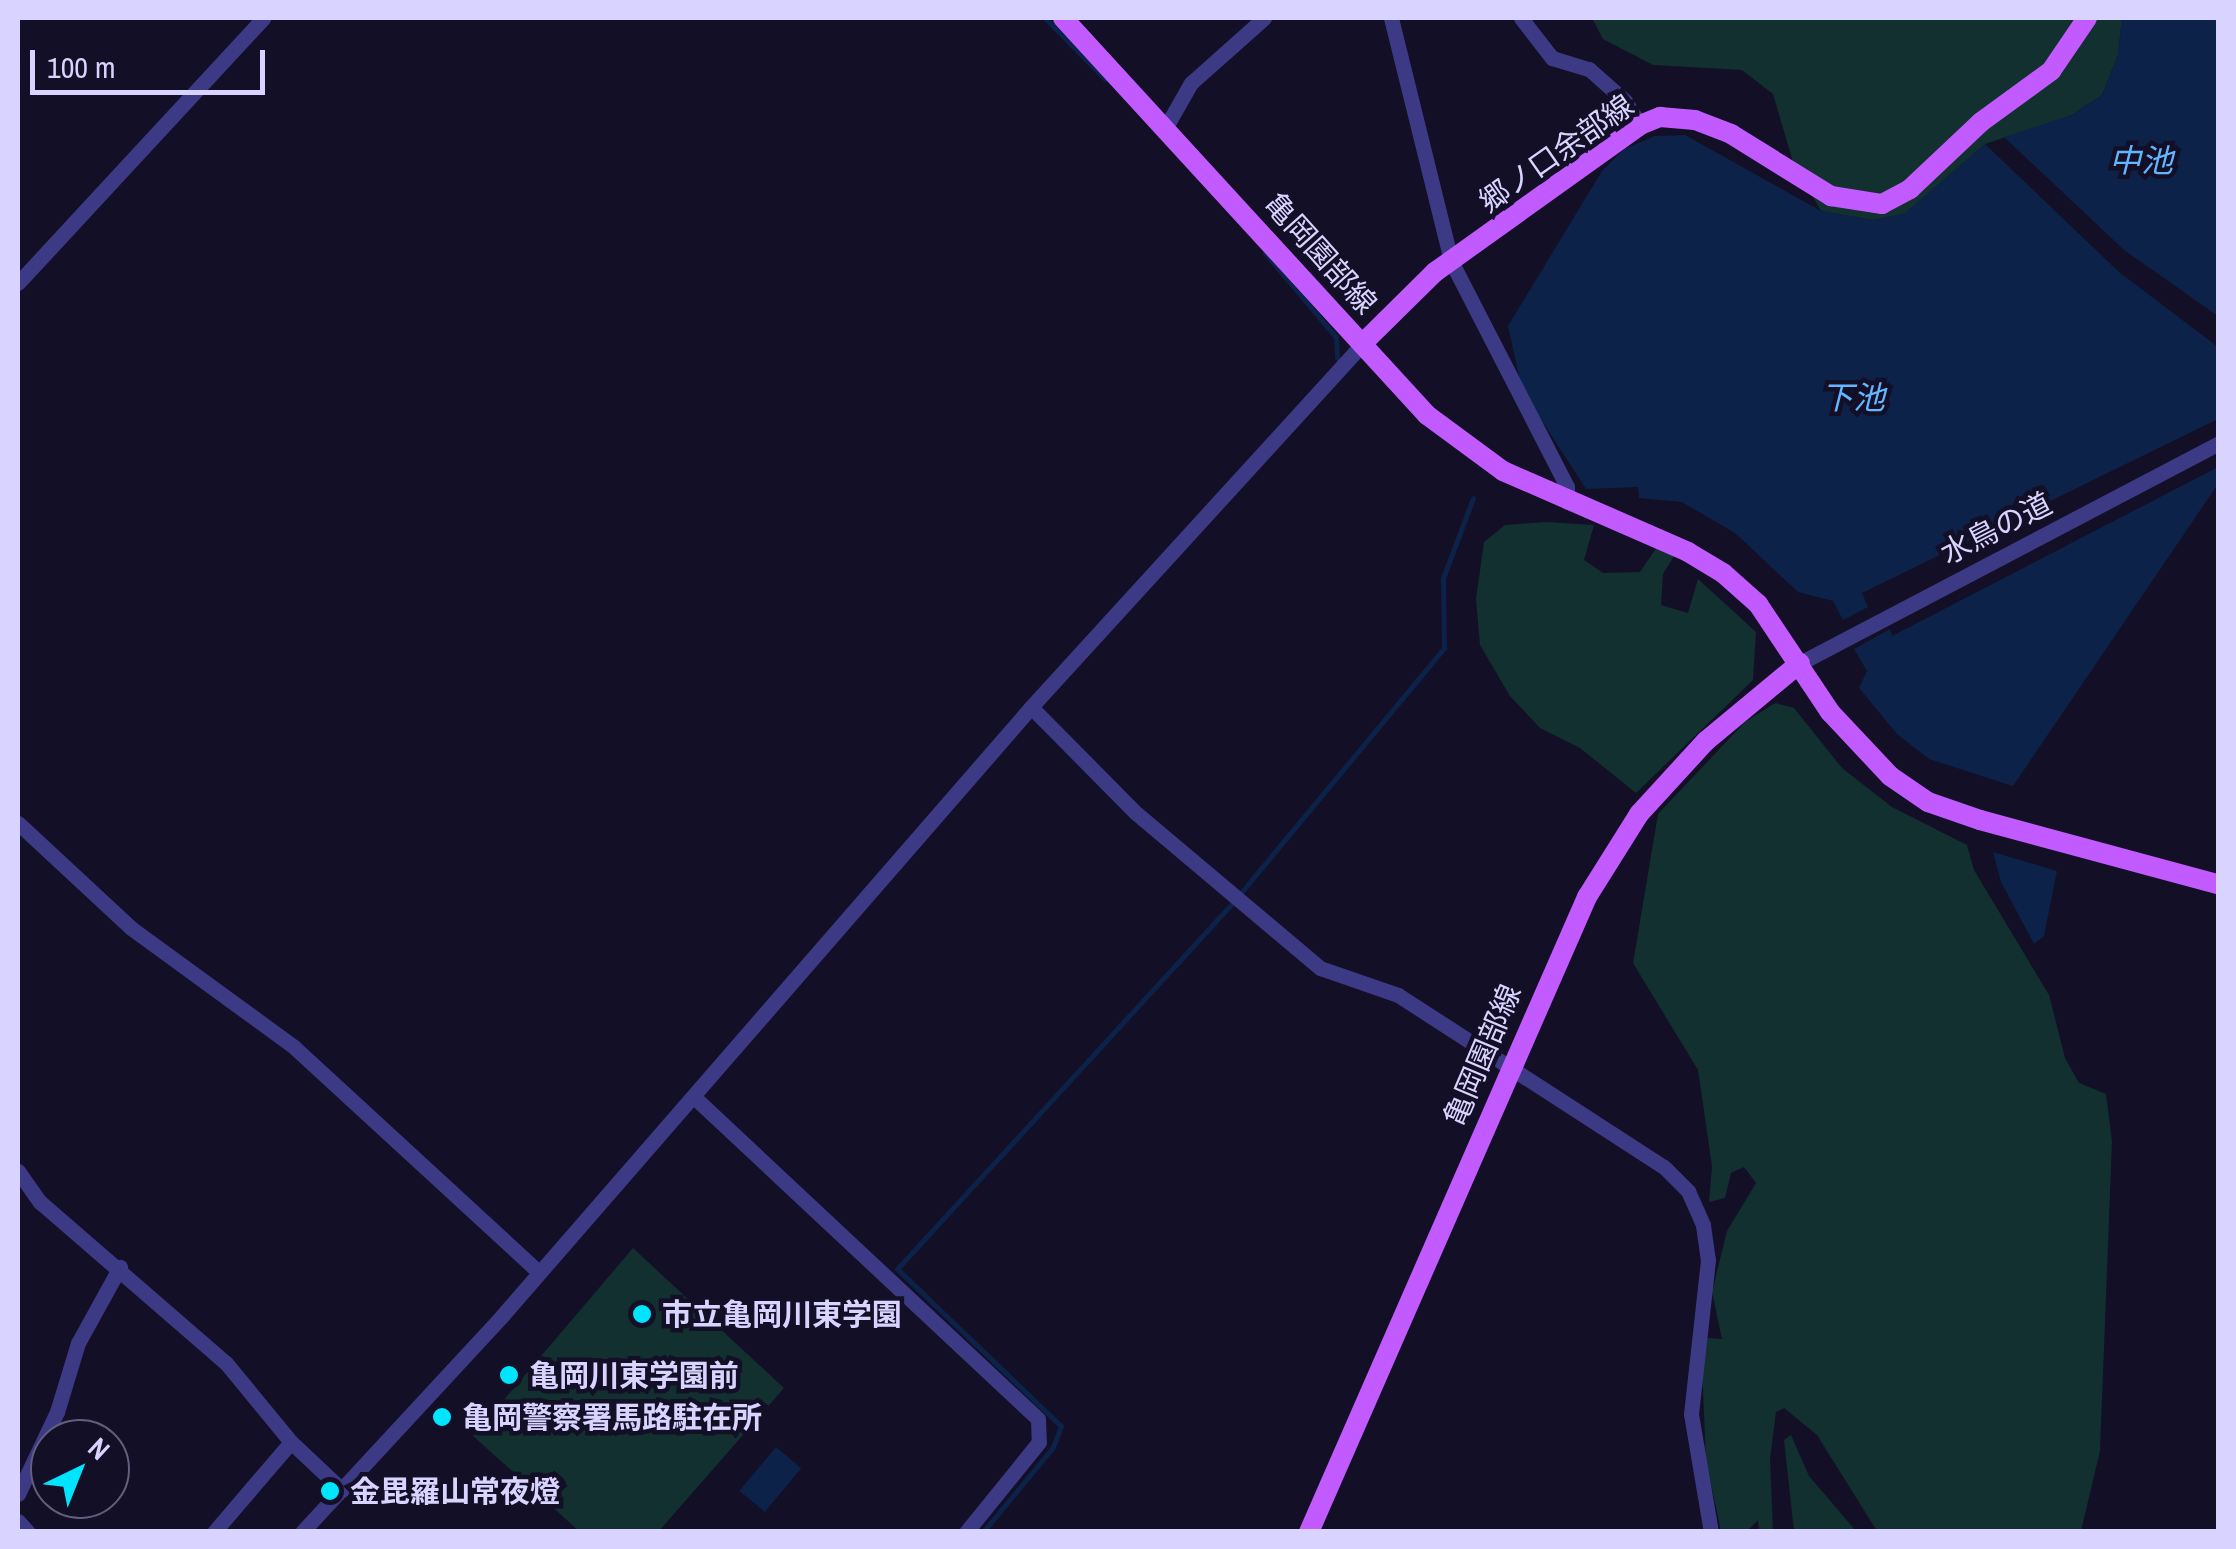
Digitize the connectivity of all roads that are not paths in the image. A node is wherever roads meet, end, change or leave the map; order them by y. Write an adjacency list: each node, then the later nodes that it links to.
1 (263, 18): 10 (street)
2 (1062, 18): 7 (main road, 亀岡園部線)
3 (1264, 18): 7 (street)
4 (1392, 18): 9 (street)
5 (1521, 18): 8 (street)
6 (2087, 18): 8 (main road, 郷ノ口余部線)
7 (1167, 125): 11 (main road, 亀岡園部線)
8 (1640, 125): 9 (main road, 郷ノ口余部線)
9 (1452, 260): 11 (main road, 郷ノ口余部線); 13 (street)
10 (18, 283)
11 (1362, 344): 13 (main road, 亀岡園部線); 15 (street)
12 (2218, 444): 14 (street, 水鳥の道)
13 (1568, 502): 14 (main road, 亀岡園部線)
14 (1800, 663): 17 (main road, 亀岡園部線); 18 (main road, 亀岡園部線)
15 (1031, 707): 18 (street); 19 (street)
16 (18, 824): 22 (street)
17 (2218, 884)
18 (1510, 1066): 32 (main road, 亀岡園部線); 33 (street)
19 (694, 1097): 22 (street); 31 (street)
20 (18, 1171): 21 (street)
21 (120, 1267): 23 (street); 24 (street)
22 (539, 1272): 25 (street)
23 (291, 1442): 25 (street); 29 (street)
24 (22, 1469): 26 (street)
25 (342, 1490): 30 (street)
26 (18, 1494)
27 (18, 1521): 28 (street)
28 (28, 1532)
29 (214, 1532)
30 (302, 1532)
31 (966, 1532)
32 (1309, 1532)
33 (1711, 1532)

